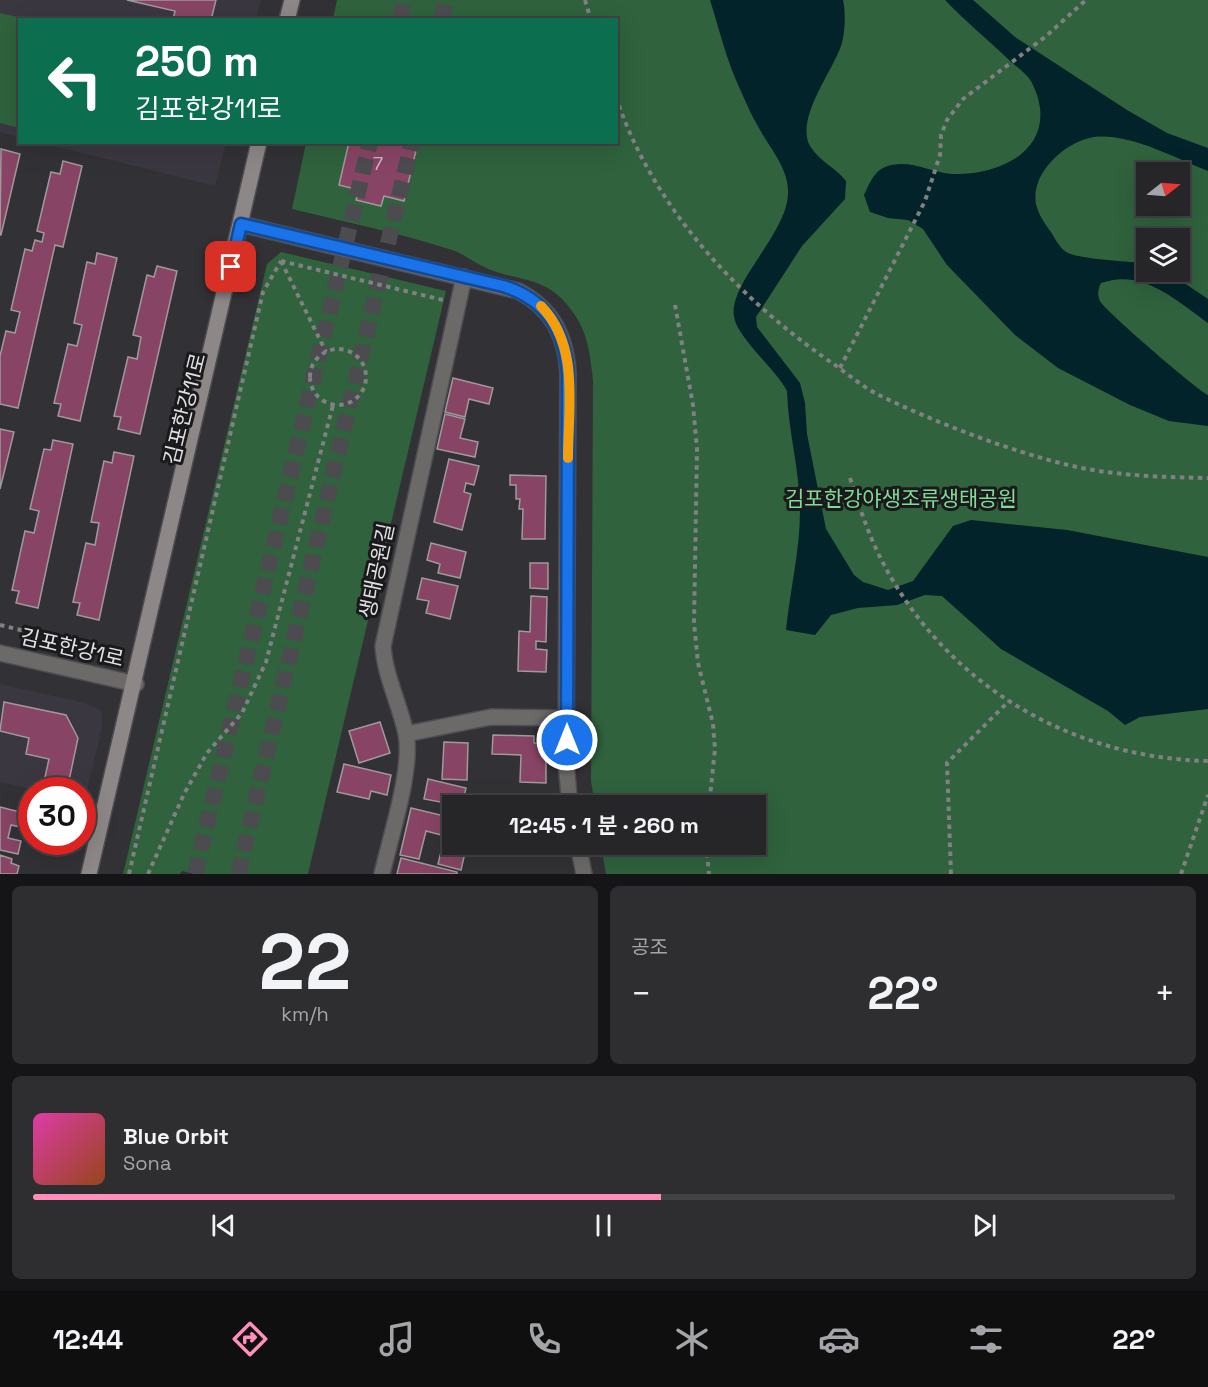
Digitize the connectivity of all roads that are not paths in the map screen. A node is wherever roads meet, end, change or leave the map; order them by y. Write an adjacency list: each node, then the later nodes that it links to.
1 (292, 0): 3 (main road)
2 (302, 0): 4 (main road)
3 (288, 18)
4 (298, 18)
5 (260, 144): 7 (main road, 김포한강11로)
6 (269, 144): 7 (main road, 김포한강11로)
7 (246, 225): 8 (street); 10 (main road, 김포한강11로)
8 (464, 278): 11 (street); 12 (street, 생태공원길)
9 (0, 653): 10 (street, 김포한강1로)
10 (136, 684): 15 (main road, 김포한강11로)
11 (567, 718): 12 (street); 13 (street)
12 (406, 734): 16 (street, 생태공원길)
13 (569, 795)
14 (580, 855): 17 (street)
15 (90, 874)
16 (382, 874)
17 (584, 874)

